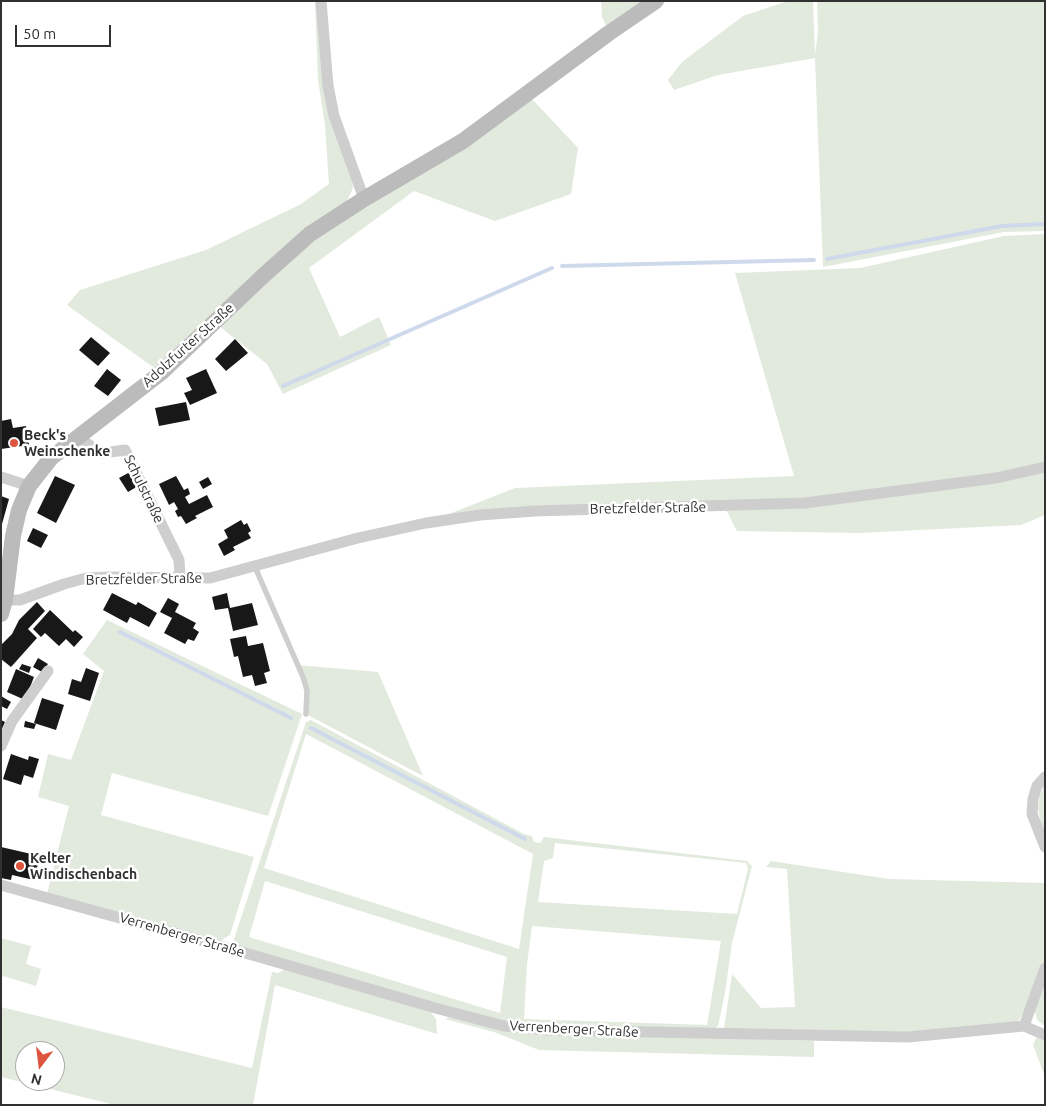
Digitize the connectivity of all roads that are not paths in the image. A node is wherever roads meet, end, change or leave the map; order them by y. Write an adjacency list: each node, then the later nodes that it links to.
1 (321, 1): 3 (street)
2 (656, 1): 3 (main road, Adolzfurter Straße)
3 (364, 198): 4 (main road, Adolzfurter Straße)
4 (77, 436): 7 (main road, Adolzfurter Straße); 9 (street, Schulstraße)
5 (1045, 467): 8 (street, Bretzfelder Straße)
6 (1, 477): 7 (street)
7 (29, 486): 10 (main road, Adolzfurter Straße)
8 (255, 566): 9 (street, Bretzfelder Straße); 12 (lane)
9 (180, 578): 10 (street, Bretzfelder Straße)
10 (3, 607)
11 (48, 671): 13 (street)
12 (306, 714)
13 (1, 746)
14 (1045, 777): 15 (street)
15 (1045, 847)
16 (1, 885): 18 (street, Verrenberger Straße)
17 (1045, 968): 18 (street)
18 (1024, 1026): 19 (street, Verrenberger Straße)
19 (1045, 1035)

